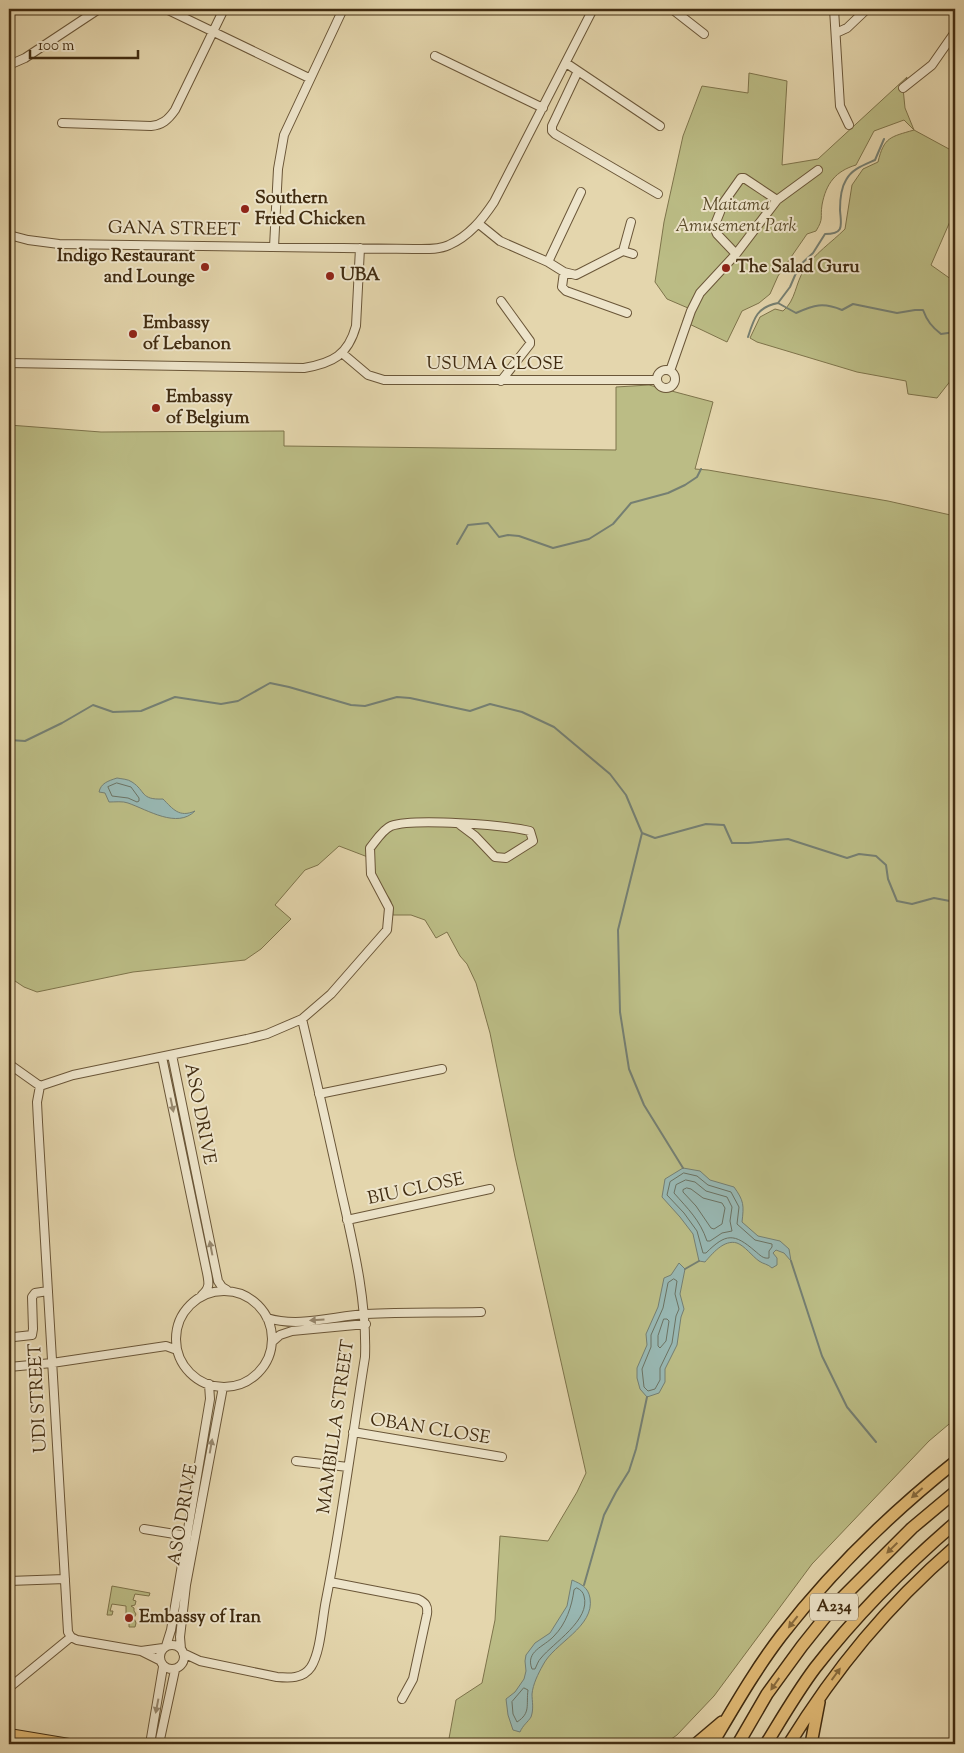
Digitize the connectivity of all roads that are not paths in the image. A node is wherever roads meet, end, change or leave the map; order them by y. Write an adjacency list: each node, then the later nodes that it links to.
1 (99, 9): 9 (street)
2 (166, 9): 10 (street)
3 (224, 9): 10 (street)
4 (342, 9): 18 (street)
5 (593, 9): 15 (street, GANA STREET)
6 (672, 9): 13 (street)
7 (834, 9): 12 (street)
8 (868, 9): 12 (street)
9 (87, 12): 16 (street)
10 (212, 32): 18 (street); 21 (street)
11 (955, 32): 19 (street)
12 (836, 33): 22 (street)
13 (704, 34)
14 (435, 56): 20 (street)
15 (566, 63): 17 (street); 20 (street, GANA STREET)
16 (9, 66)
17 (578, 71): 23 (street); 26 (street)
18 (309, 78): 31 (street)
19 (903, 88)
20 (543, 108): 29 (street, GANA STREET)
21 (62, 123)
22 (849, 125)
23 (660, 126)
24 (818, 170): 27 (street, USUMA CLOSE)
25 (581, 192): 36 (street)
26 (658, 194)
27 (777, 200): 35 (street, USUMA CLOSE); 35 (street)
28 (631, 222): 33 (street)
29 (479, 224): 32 (street, GANA STREET); 36 (street)
30 (9, 235): 31 (street, GANA STREET)
31 (274, 247): 32 (street, GANA STREET)
32 (360, 248): 40 (street)
33 (623, 251): 34 (street); 37 (street)
34 (634, 254)
35 (736, 254): 42 (street, USUMA CLOSE)
36 (548, 262): 37 (street)
37 (564, 272): 39 (street)
38 (501, 301): 44 (street)
39 (627, 313)
40 (342, 353): 41 (street); 44 (street, USUMA CLOSE)
41 (9, 363)
42 (670, 371): 43 (street); 43 (street, USUMA CLOSE)
43 (657, 380): 44 (street, USUMA CLOSE)
44 (501, 381)
45 (459, 824): 45 (street); 46 (street)
46 (302, 1019): 47 (street); 52 (street, MAMBILLA STREET)
47 (172, 1055): 48 (street); 55 (street, ASO DRIVE, one-way to 47)
48 (162, 1057): 51 (street); 57 (street, ASO DRIVE, one-way to 57)
49 (9, 1064): 51 (street)
50 (442, 1069): 52 (street)
51 (40, 1086): 56 (street, UDI STREET)
52 (319, 1094): 54 (street, MAMBILLA STREET)
53 (490, 1189): 54 (street, BIU CLOSE)
54 (347, 1220): 59 (street, MAMBILLA STREET)
55 (229, 1290): 57 (street); 60 (street)
56 (48, 1291): 62 (street); 65 (street, UDI STREET)
57 (202, 1295): 64 (street)
58 (481, 1312): 59 (street)
59 (365, 1314): 60 (street, one-way to 60); 61 (street, MAMBILLA STREET)
60 (267, 1318): 63 (street)
61 (366, 1324): 63 (street); 69 (street, MAMBILLA STREET)
62 (14, 1337)
63 (272, 1342): 68 (street)
64 (177, 1350): 65 (street); 67 (street)
65 (52, 1363): 66 (street); 79 (street, UDI STREET)
66 (9, 1367)
67 (209, 1384): 68 (street); 77 (street, ASO DRIVE)
68 (223, 1387): 85 (street, ASO DRIVE, one-way to 68)
69 (353, 1432): 70 (street, OBAN CLOSE); 73 (street, MAMBILLA STREET)
70 (502, 1457)
71 (296, 1461): 73 (street)
72 (955, 1462): 92 (highway, one-way to 92)
73 (348, 1467): 81 (street, MAMBILLA STREET)
74 (955, 1492): 99 (highway, A234, one-way to 99)
75 (955, 1523): 100 (highway, A234)
76 (144, 1529): 77 (street)
77 (187, 1536): 83 (street, ASO DRIVE)
78 (955, 1547): 90 (highway, one-way to 78)
79 (65, 1579): 80 (street); 82 (street, UDI STREET)
80 (9, 1581)
81 (330, 1582): 86 (street, MAMBILLA STREET); 91 (street)
82 (72, 1637): 84 (street); 89 (street)
83 (165, 1647): 84 (street); 85 (street); 87 (street)
84 (141, 1651): 87 (street)
85 (182, 1651): 86 (street); 88 (street)
86 (200, 1661): 88 (street)
87 (161, 1663): 88 (street); 95 (street, one-way to 95)
88 (178, 1667): 96 (street)
89 (10, 1687)
90 (820, 1698): 101 (highway); 102 (highway)
91 (402, 1699)
92 (729, 1716): 97 (highway); 98 (highway)
93 (9, 1734): 94 (main road)
94 (69, 1744)
95 (150, 1744)
96 (160, 1744)
97 (696, 1744)
98 (712, 1744)
99 (738, 1744)
100 (766, 1744)
101 (789, 1744)
102 (811, 1744)

